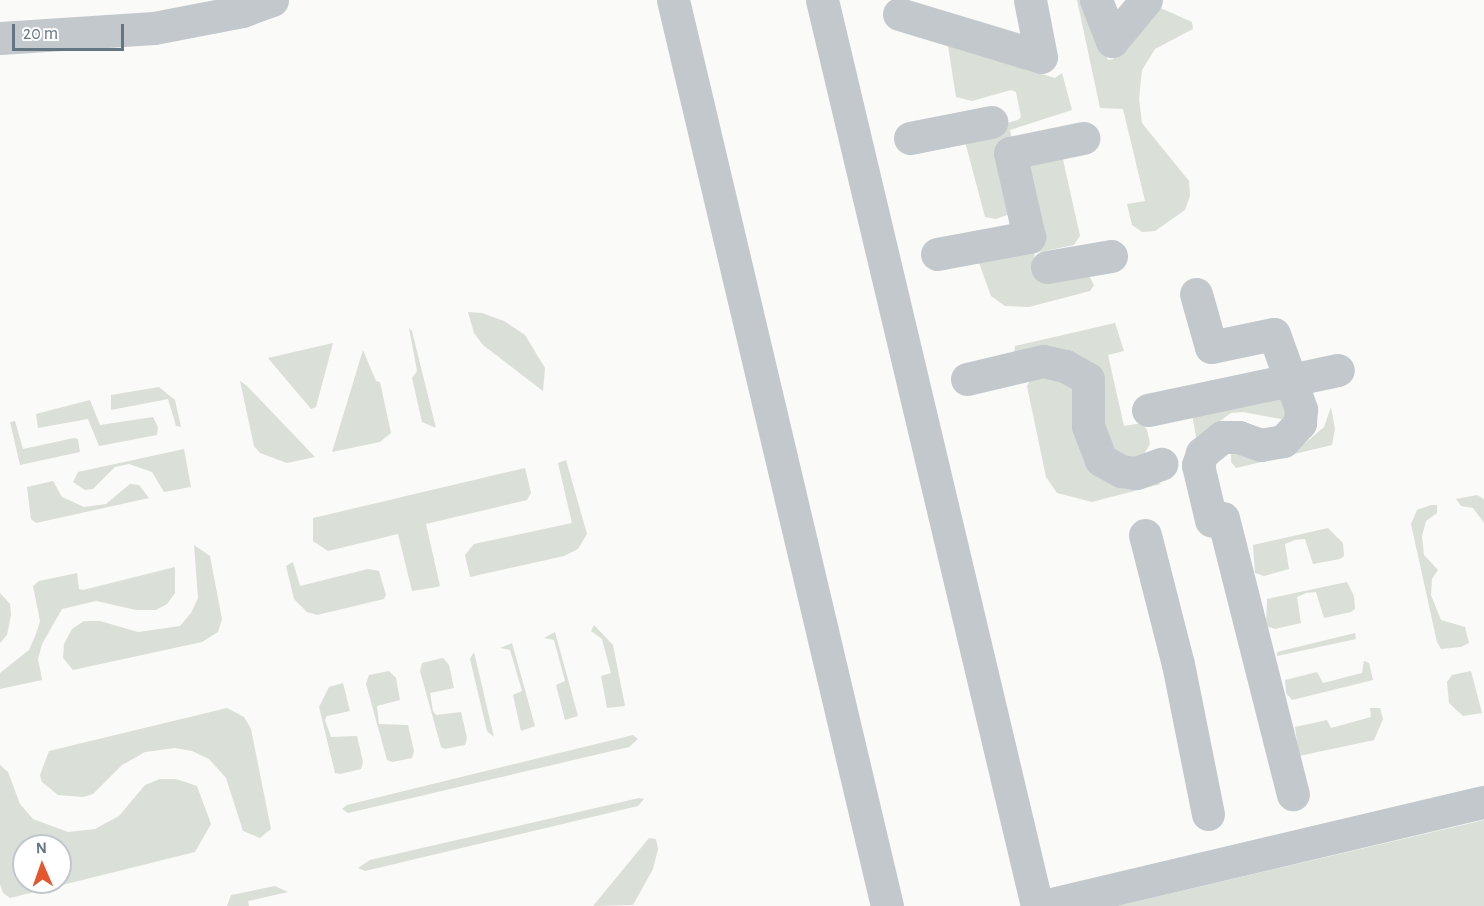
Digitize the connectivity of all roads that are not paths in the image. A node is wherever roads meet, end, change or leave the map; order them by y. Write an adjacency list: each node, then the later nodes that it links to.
1 (272, 0): 8 (street)
2 (673, 0): 25 (street)
3 (822, 0): 26 (street)
4 (1030, 0): 7 (street)
5 (1096, 0): 6 (street)
6 (1146, 0)
7 (898, 14)
8 (0, 38)
9 (991, 122): 10 (street)
10 (910, 138)
11 (1083, 138): 12 (street)
12 (937, 254)
13 (1111, 256): 14 (street)
14 (1047, 267)
15 (1197, 294): 18 (street)
16 (1338, 370): 18 (street)
17 (967, 379): 20 (street)
18 (1288, 381): 19 (street); 22 (street)
19 (1148, 410)
20 (1161, 464)
21 (1145, 535): 24 (street)
22 (1293, 794)
23 (1484, 802): 27 (street)
24 (1208, 814)
25 (887, 906)
26 (1037, 906)
27 (1043, 906)

